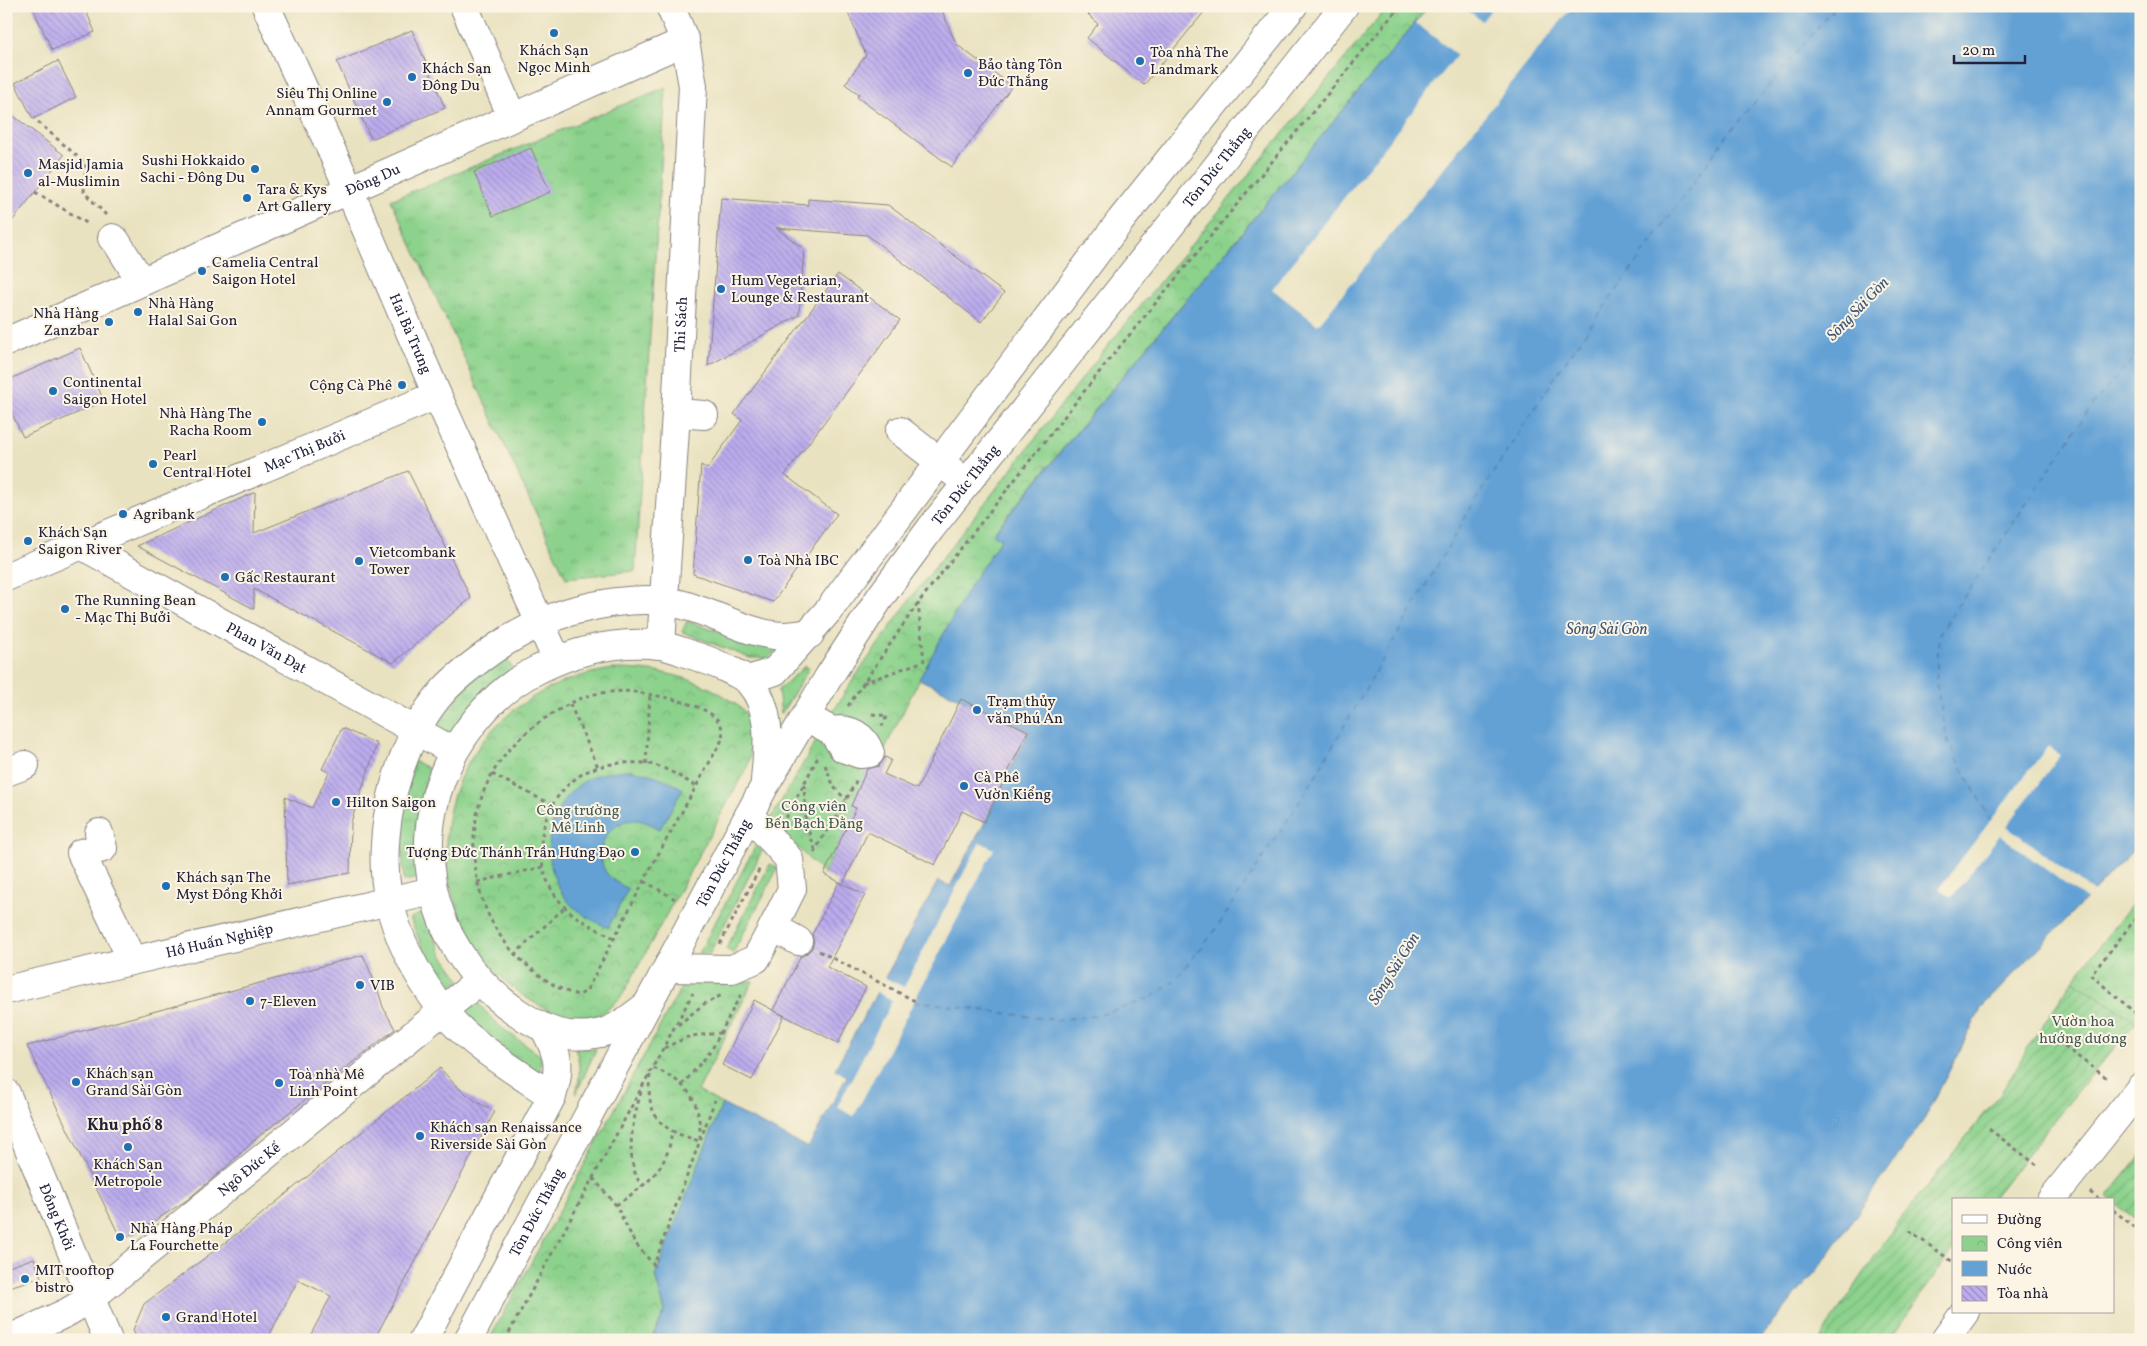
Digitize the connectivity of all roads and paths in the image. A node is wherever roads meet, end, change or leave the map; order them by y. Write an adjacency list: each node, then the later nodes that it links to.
1 (266, 6): 10 (street, Hai Bà Trưng)
2 (464, 6): 8 (street)
3 (670, 6): 7 (street, Thi Sách)
4 (1293, 6): 19 (street)
5 (1344, 6): 20 (street, Tôn Đức Thắng)
6 (1400, 6): 24 (path)
7 (685, 42): 8 (street, Đông Du); 16 (street, Thi Sách)
8 (512, 117): 10 (street, Đông Du)
9 (38, 122): 12 (path)
10 (349, 189): 13 (street, Đông Du); 15 (street, Hai Bà Trưng)
11 (35, 192): 12 (path)
12 (114, 239): 13 (street)
13 (140, 282): 14 (street, Đông Du)
14 (6, 342)
15 (437, 395): 21 (street, Mạc Thị Bưởi); 25 (street, Hai Bà Trưng)
16 (676, 413): 17 (street); 23 (street, Thi Sách)
17 (704, 415)
18 (900, 431): 19 (street)
19 (939, 462): 20 (street); 26 (street)
20 (967, 483): 34 (street, Tôn Đức Thắng)
21 (81, 545): 22 (street, Mạc Thị Bưởi); 35 (street, Phan Văn Ðạt)
22 (6, 576)
23 (665, 602): 25 (street); 26 (street); 27 (street, Thi Sách)
24 (918, 604): 30 (path); 30 (path)
25 (540, 622): 28 (street, Hai Bà Trưng); 35 (street)
26 (810, 634): 29 (street)
27 (661, 645): 28 (street); 29 (street)
28 (557, 660): 37 (street)
29 (749, 680): 44 (street)
30 (862, 683): 36 (path)
31 (650, 693): 32 (path); 39 (path); 43 (path)
32 (570, 704): 40 (path); 41 (path)
33 (887, 716): 38 (path)
34 (806, 717): 36 (street); 44 (street, Tôn Đức Thắng)
35 (416, 731): 37 (street, Phan Văn Ðạt); 57 (street)
36 (832, 731): 38 (street)
37 (453, 752): 55 (street)
38 (870, 753): 45 (path)
39 (646, 764): 40 (path); 43 (path)
40 (598, 767): 46 (path)
41 (492, 774): 46 (path); 54 (path)
42 (804, 784): 45 (path); 49 (path); 50 (path)
43 (696, 786): 53 (path)
44 (764, 786): 47 (street, Tôn Đức Thắng)
45 (846, 800): 50 (path)
46 (552, 805): 52 (path)
47 (749, 816): 49 (street); 65 (street, Tôn Đức Thắng)
48 (99, 833): 64 (street)
49 (774, 842): 60 (street); 66 (path)
50 (816, 849): 51 (path)
51 (812, 858)
52 (544, 867): 54 (path); 58 (path)
53 (644, 881): 56 (path); 61 (path)
54 (477, 882): 63 (path)
55 (432, 891): 57 (street, Hồ Huấn Nghiệp); 67 (street)
56 (675, 899)
57 (389, 901): 64 (street, Hồ Huấn Nghiệp); 73 (street)
58 (565, 907): 61 (path); 63 (path)
59 (2141, 912): 74 (path)
60 (774, 927): 62 (street); 66 (street)
61 (614, 938): 63 (path)
62 (798, 941): 71 (path)
63 (514, 955)
64 (132, 960): 69 (street, Hồ Huấn Nghiệp)
65 (668, 968): 66 (street); 72 (street, Tôn Đức Thắng)
66 (707, 968): 75 (path)
67 (479, 981): 73 (street, Ngô Ðức Kế); 76 (street)
68 (744, 987): 77 (path)
69 (6, 990)
70 (728, 993): 75 (path)
71 (914, 1001)
72 (648, 1005): 76 (street); 106 (street, Tôn Ðức Thắng)
73 (443, 1011): 85 (street); 100 (street, Ngô Ðức Kế)
74 (2141, 1018)
75 (675, 1027): 79 (path)
76 (546, 1030): 85 (street)
77 (722, 1033): 79 (path); 83 (path)
78 (2058, 1042): 81 (path)
79 (663, 1048): 80 (path)
80 (652, 1070): 82 (path); 83 (path); 89 (path)
81 (2107, 1078)
82 (644, 1084): 92 (path); 93 (path)
83 (682, 1085): 90 (path)
84 (2141, 1087): 94 (street)
85 (552, 1096): 105 (street)
86 (7, 1098): 100 (street, Ðồng Khởi)
87 (715, 1100): 90 (path)
88 (1989, 1129): 91 (path)
89 (672, 1131): 90 (path); 93 (path)
90 (700, 1141): 95 (path)
91 (2038, 1165)
92 (593, 1178): 95 (path); 107 (path)
93 (642, 1186): 95 (path)
94 (2053, 1198)
95 (616, 1205)
96 (2114, 1211): 98 (path)
97 (1909, 1230): 99 (path)
98 (2141, 1232)
99 (1952, 1261)
100 (90, 1299): 103 (street, Ngô Ðức Kế); 104 (street, Ðồng Khởi)
101 (1964, 1314): 109 (street)
102 (1834, 1336): 108 (path)
103 (7, 1340)
104 (108, 1340)
105 (423, 1340)
106 (468, 1340)
107 (504, 1340)
108 (1839, 1340)
109 (1945, 1340)

